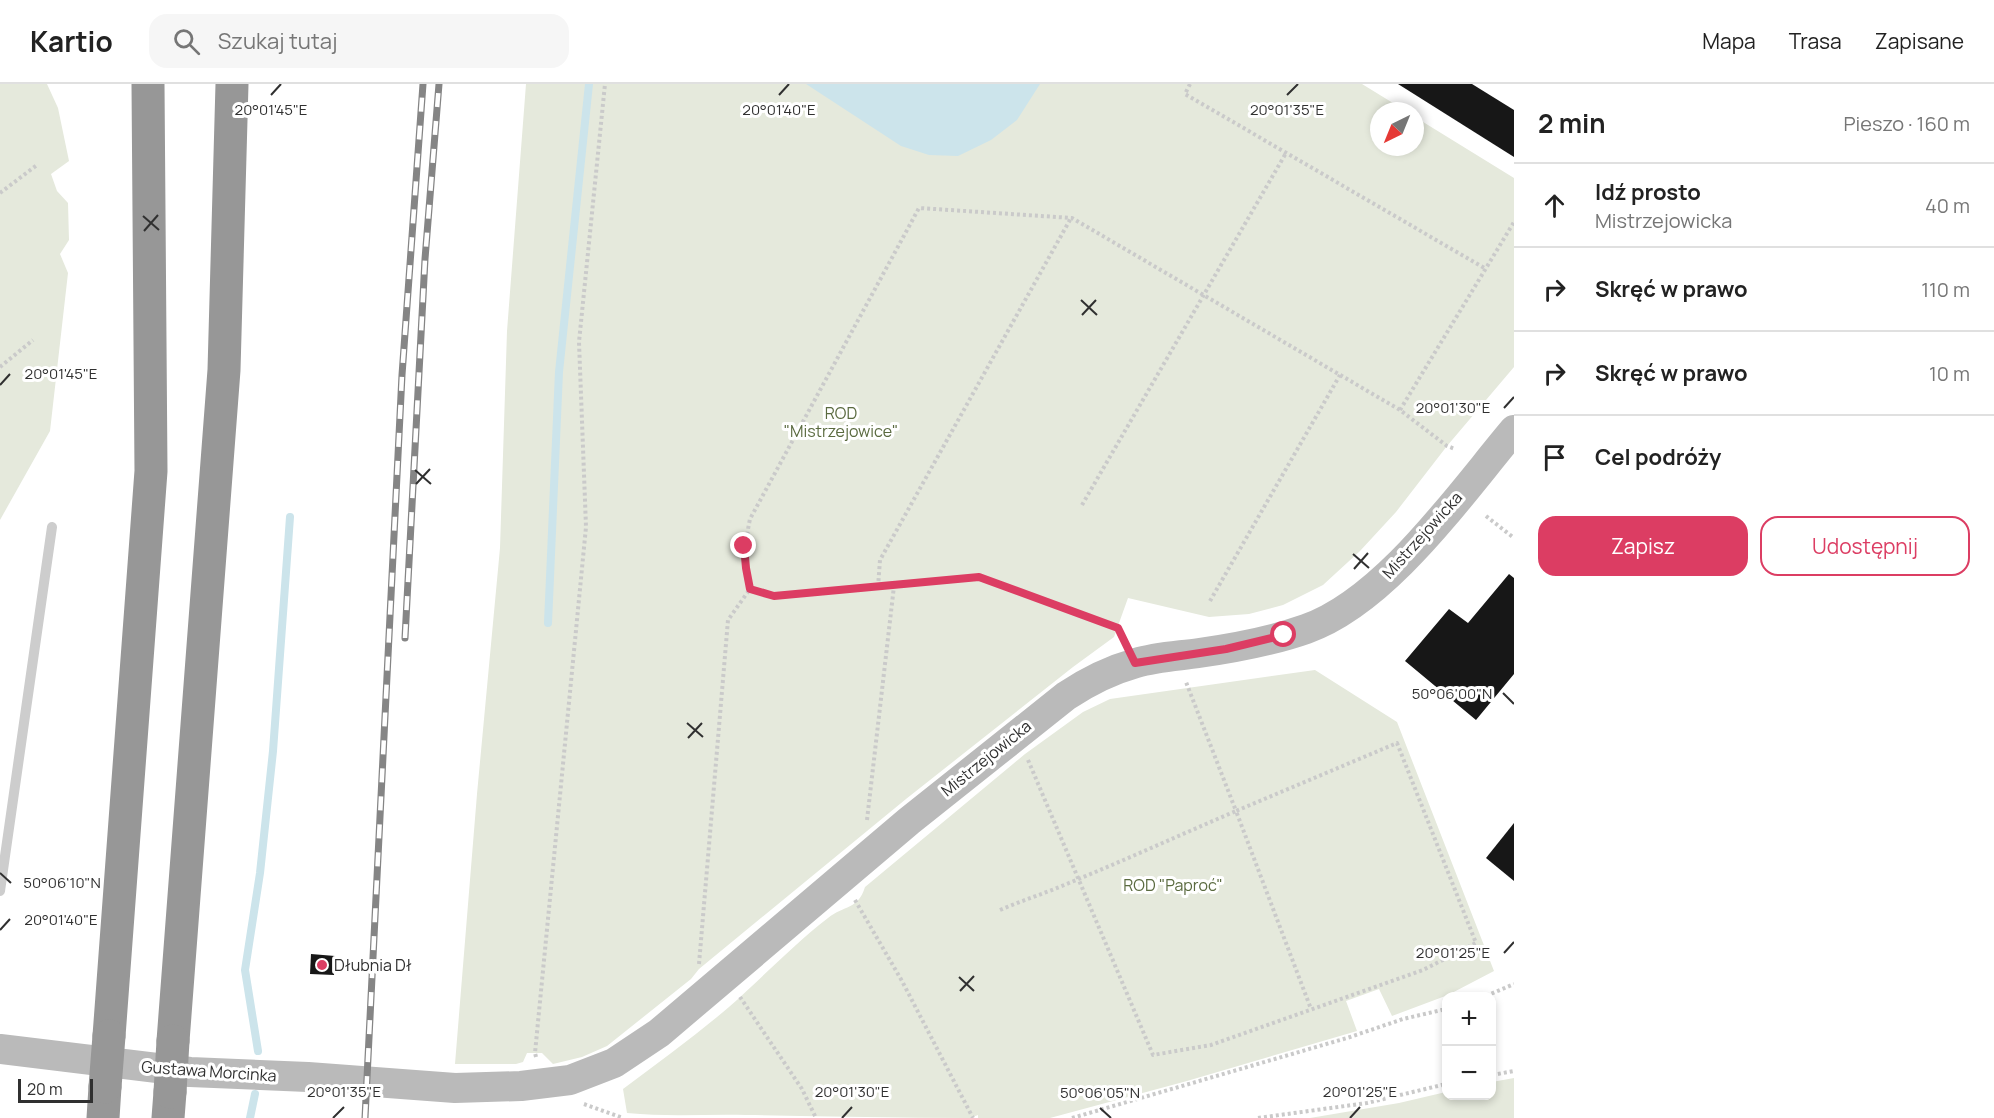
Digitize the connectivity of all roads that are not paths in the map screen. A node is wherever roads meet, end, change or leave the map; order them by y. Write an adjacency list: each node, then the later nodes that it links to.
1 (148, 84): 8 (highway, bridge)
2 (232, 84): 9 (highway, bridge)
3 (1514, 429): 7 (street, Mistrzejowicka)
4 (52, 527): 5 (lane)
5 (0, 891)
6 (0, 1049): 7 (street, Gustawa Morcinka)
7 (455, 1088)
8 (104, 1102)
9 (169, 1105)

